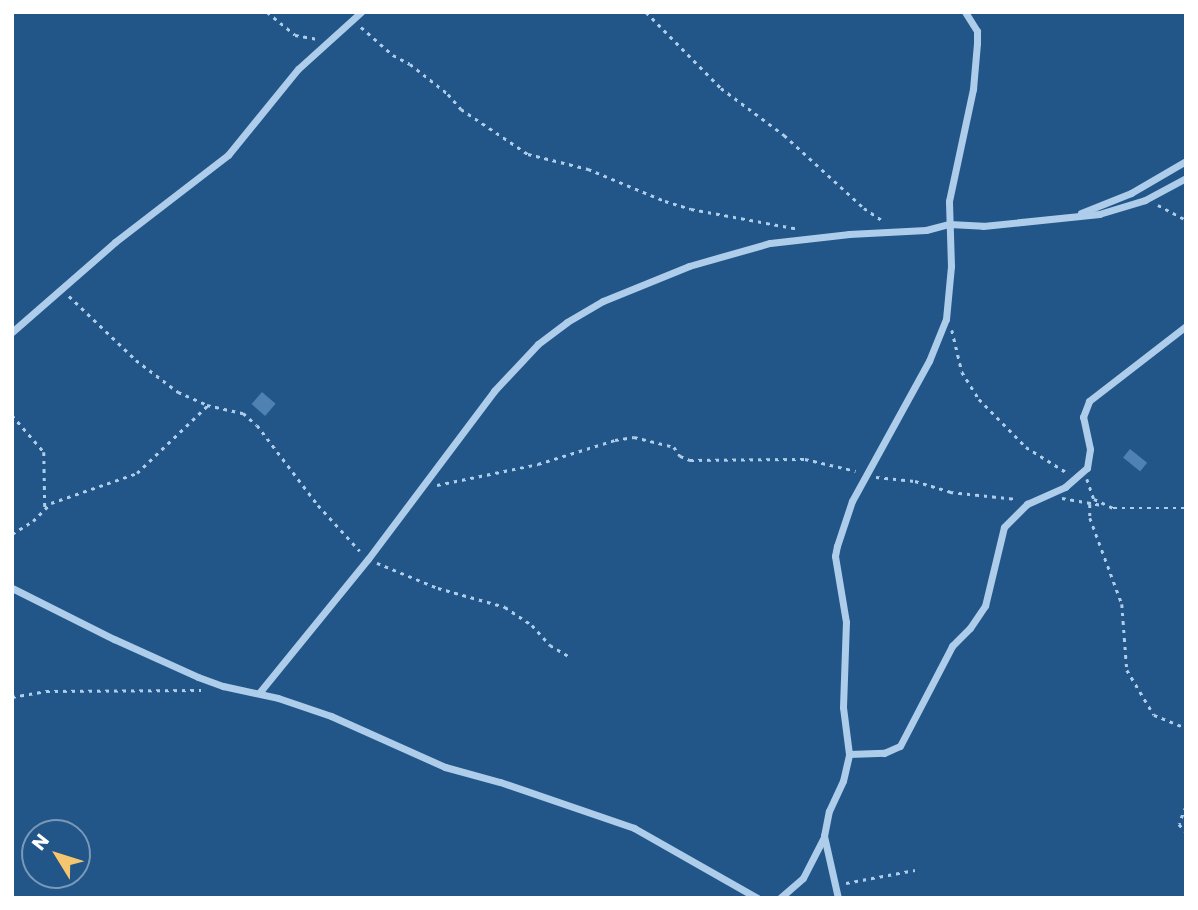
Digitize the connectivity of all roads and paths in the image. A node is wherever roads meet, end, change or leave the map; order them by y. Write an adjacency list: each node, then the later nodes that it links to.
1 (267, 12): 6 (path)
2 (361, 12): 5 (street)
3 (646, 12): 14 (path)
4 (965, 12): 12 (street)
5 (352, 19): 6 (street); 13 (path)
6 (327, 40): 15 (street)
7 (1186, 161): 10 (street)
8 (1186, 178): 9 (street)
9 (1145, 200): 10 (street); 11 (path)
10 (1074, 216): 12 (street)
11 (1186, 220)
12 (949, 224): 14 (street); 22 (street)
13 (809, 231)
14 (898, 232): 24 (street)
15 (61, 288): 18 (street); 19 (path)
16 (952, 326): 23 (path)
17 (1186, 326): 21 (street)
18 (12, 332)
19 (207, 405): 29 (path); 32 (path)
20 (12, 415): 29 (path)
21 (1087, 468): 23 (street); 28 (path)
22 (868, 475): 24 (path); 26 (path); 39 (street)
23 (1079, 477): 25 (street)
24 (419, 487): 32 (street)
25 (1053, 494): 26 (street); 27 (path)
26 (1037, 498): 39 (street)
27 (1090, 504): 28 (path); 38 (path)
28 (1102, 505): 30 (path)
29 (45, 507): 31 (path)
30 (1186, 508)
31 (12, 534)
32 (368, 559): 34 (path); 36 (street)
33 (12, 588): 36 (street)
34 (568, 656)
35 (204, 690): 37 (path)
36 (259, 693): 45 (street)
37 (12, 697)
38 (1186, 728)
39 (849, 754): 42 (street)
40 (1186, 807): 41 (path)
41 (1186, 832)
42 (824, 836): 44 (street); 46 (street)
43 (915, 870): 44 (path)
44 (833, 885): 47 (street)
45 (757, 898)
46 (780, 898)
47 (838, 898)

